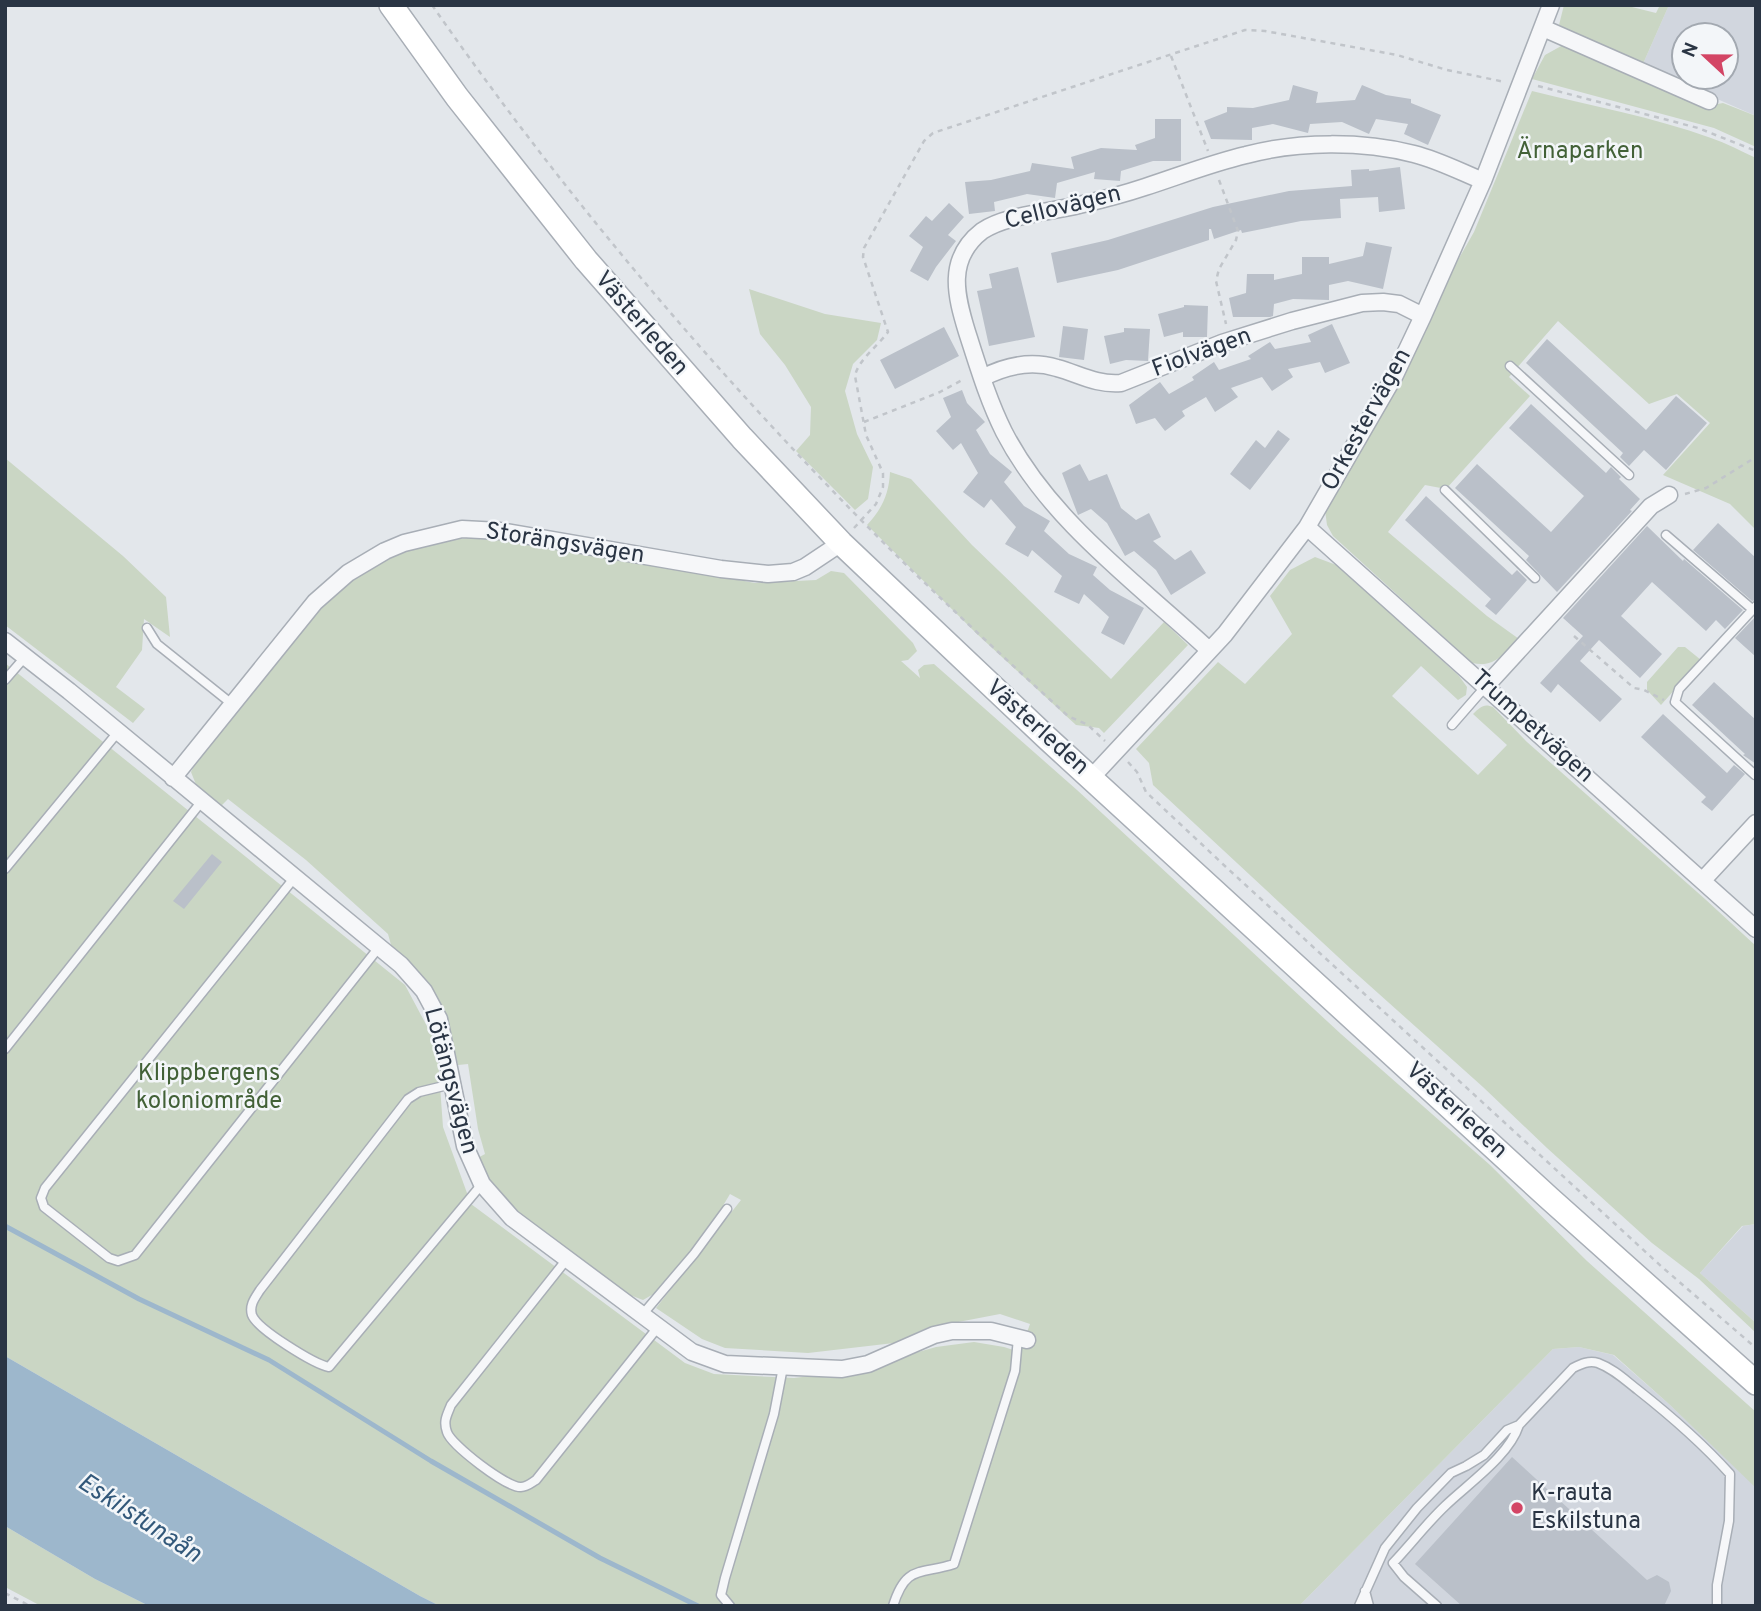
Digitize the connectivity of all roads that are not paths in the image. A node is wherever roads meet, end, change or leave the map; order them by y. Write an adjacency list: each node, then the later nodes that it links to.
1 (391, 5): 14 (main road, Västerleden)
2 (1552, 5): 3 (street, Orkestervägen)
3 (1543, 29): 4 (street); 5 (street, Orkestervägen)
4 (1709, 101)
5 (1483, 181): 6 (street, Orkestervägen); 8 (street, Cellovägen)
6 (1423, 316): 8 (street, Fiolvägen); 12 (street, Orkestervägen)
7 (1510, 366): 9 (lane)
8 (982, 377): 19 (street, Cellovägen)
9 (1629, 475)
10 (1445, 490): 15 (lane)
11 (1669, 495): 22 (street)
12 (1307, 527): 19 (street, Orkestervägen); 22 (street, Trumpetvägen)
13 (1666, 535): 16 (lane)
14 (841, 543): 23 (street, Storängsvägen); 28 (main road, Västerleden)
15 (1535, 578)
16 (1754, 608): 26 (lane)
17 (147, 628): 23 (lane)
18 (5, 641): 20 (street, Lötängsvägen)
19 (1209, 650): 28 (street, Orkestervägen)
20 (25, 657): 21 (lane); 25 (street, Lötängsvägen)
21 (5, 680)
22 (1486, 686): 24 (lane); 33 (street, Trumpetvägen)
23 (232, 704): 27 (street, Storängsvägen)
24 (1452, 725)
25 (118, 732): 27 (street, Lötängsvägen); 31 (lane)
26 (1755, 775)
27 (173, 778): 29 (street, Lötängsvägen)
28 (1091, 778): 45 (main road, Västerleden)
29 (202, 801): 32 (street, Lötängsvägen); 36 (lane)
30 (1756, 823): 33 (street)
31 (5, 869)
32 (295, 877): 35 (street, Lötängsvägen); 35 (lane)
33 (1703, 880): 34 (street, Trumpetvägen)
34 (1756, 929)
35 (380, 946): 37 (street, Lötängsvägen)
36 (5, 1049)
37 (452, 1084): 38 (street, Lötängsvägen); 38 (lane)
38 (482, 1184): 40 (street, Lötängsvägen)
39 (727, 1209): 41 (lane)
40 (567, 1259): 41 (street, Lötängsvägen); 42 (lane)
41 (642, 1315): 42 (street, Lötängsvägen)
42 (658, 1327): 44 (street, Lötängsvägen)
43 (1022, 1339): 44 (street, Lötängsvägen); 49 (lane)
44 (783, 1367): 48 (lane)
45 (1756, 1383)
46 (1519, 1425): 47 (lane); 52 (lane); 53 (lane)
47 (1366, 1591): 50 (lane); 51 (lane)
48 (730, 1606)
49 (893, 1606)
50 (1359, 1606)
51 (1369, 1606)
52 (1437, 1606)
53 (1717, 1606)

